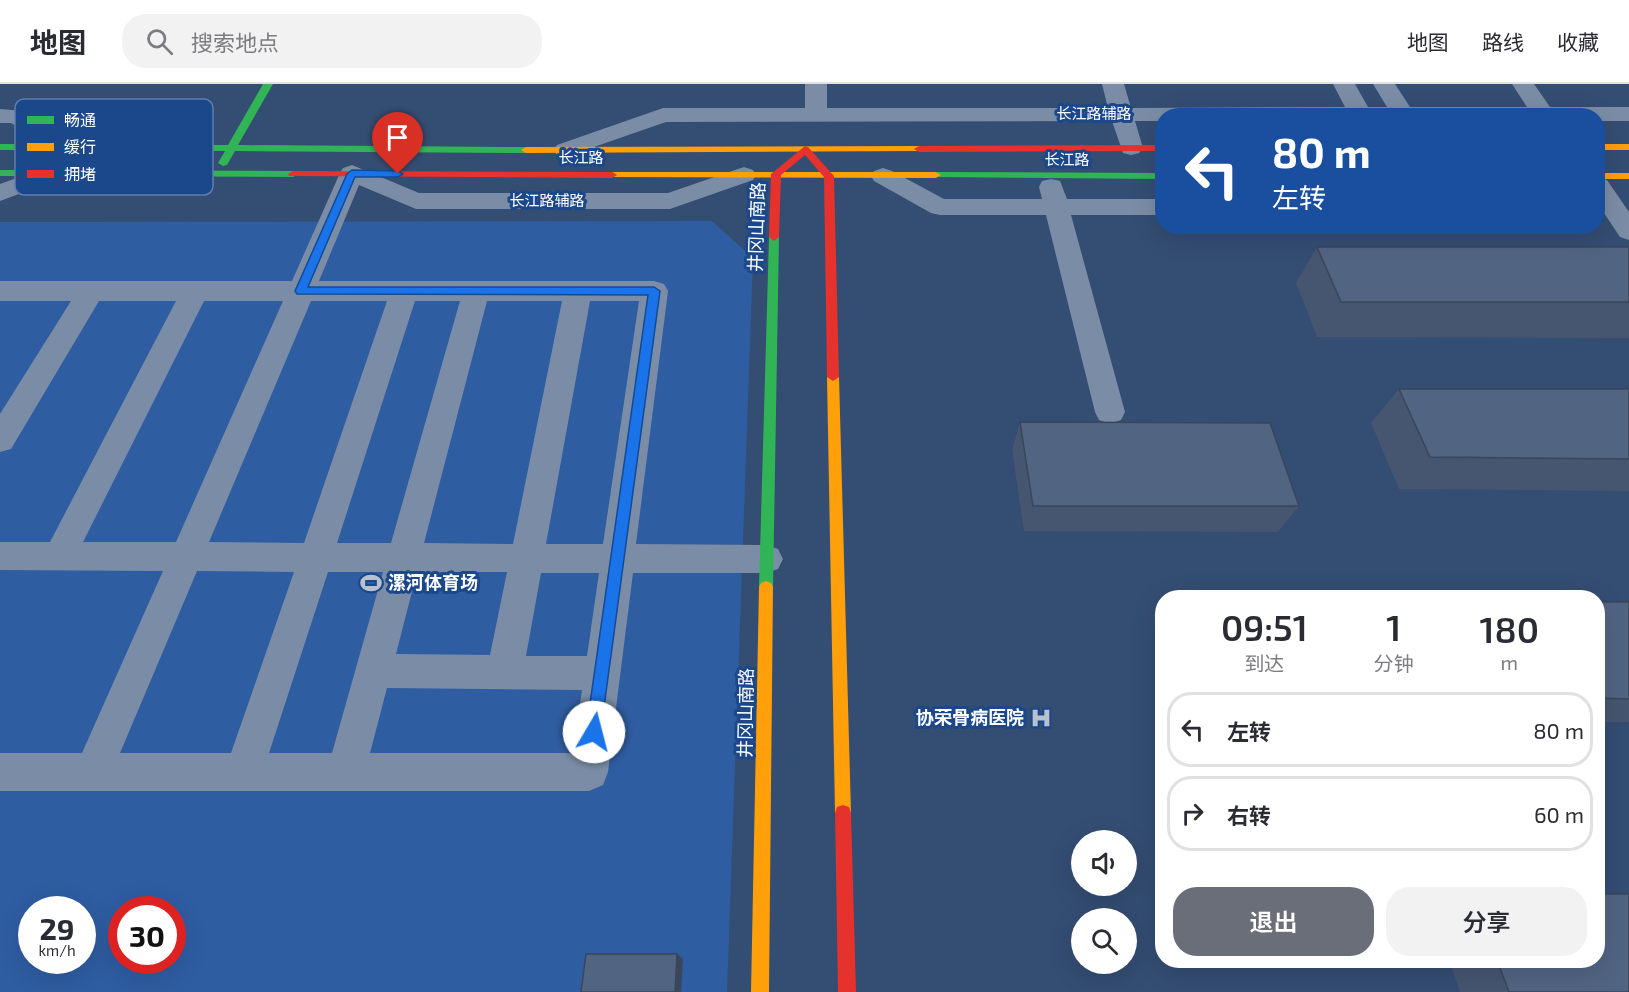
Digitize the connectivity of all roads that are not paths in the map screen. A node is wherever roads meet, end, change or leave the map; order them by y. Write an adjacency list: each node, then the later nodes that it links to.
1 (268, 84): 18 (main road)
2 (816, 84): 14 (street)
3 (1113, 84): 10 (street)
4 (1344, 84): 7 (street)
5 (1384, 84): 8 (street)
6 (1523, 84): 9 (street)
7 (1357, 108)
8 (1399, 108)
9 (1540, 108)
10 (1122, 114): 11 (street, 长江路辅路); 14 (street, 长江路辅路); 19 (street)
11 (1155, 114)
12 (1605, 114): 13 (street, 长江路辅路)
13 (1629, 114)
14 (816, 115): 22 (street, 长江路辅路)
15 (1605, 147): 16 (main road)
16 (1629, 147)
17 (213, 148): 18 (main road, 长江路)
18 (231, 148): 22 (main road, 长江路); 24 (main road)
19 (1131, 148): 20 (main road, 长江路); 21 (main road, 长江路)
20 (1155, 148)
21 (805, 149): 22 (main road, 长江路); 26 (main road, 井冈山南路); 28 (main road)
22 (565, 150)
23 (213, 173): 24 (main road)
24 (218, 173): 25 (main road)
25 (352, 174): 27 (street, 长江路辅路); 43 (street)
26 (776, 174): 27 (main road, 长江路); 28 (main road, 长江路); 56 (main road, 井冈山南路)
27 (744, 175)
28 (829, 176): 29 (main road, 长江路); 65 (main road)
29 (883, 176): 30 (main road, 长江路); 36 (street)
30 (1048, 176): 31 (main road, 长江路); 36 (street)
31 (1155, 176)
32 (1605, 176): 33 (main road)
33 (1629, 176)
34 (15, 188): 35 (street)
35 (0, 193)
36 (1056, 207): 37 (street); 47 (street)
37 (1155, 207)
38 (1613, 208): 39 (street)
39 (1629, 231)
40 (0, 291): 41 (street)
41 (91, 291): 42 (street); 48 (street)
42 (195, 291): 43 (street); 50 (street)
43 (301, 291): 44 (street); 51 (street)
44 (404, 291): 45 (street); 52 (street)
45 (476, 291): 46 (street); 53 (street)
46 (578, 291): 54 (street); 55 (street)
47 (1110, 412)
48 (0, 440)
49 (0, 556): 50 (street)
50 (59, 557): 51 (street)
51 (185, 557): 52 (street); 61 (street)
52 (315, 557): 53 (street); 62 (street)
53 (404, 558): 54 (street); 57 (street)
54 (526, 558): 55 (street); 58 (street)
55 (618, 559): 56 (street); 59 (street)
56 (766, 559): 64 (main road, 井冈山南路)
57 (373, 671): 58 (street); 63 (street)
58 (505, 672): 59 (street)
59 (602, 672): 63 (street)
60 (0, 772): 61 (street)
61 (93, 772): 62 (street)
62 (244, 772): 63 (street)
63 (346, 772)
64 (760, 992)
65 (847, 992)

